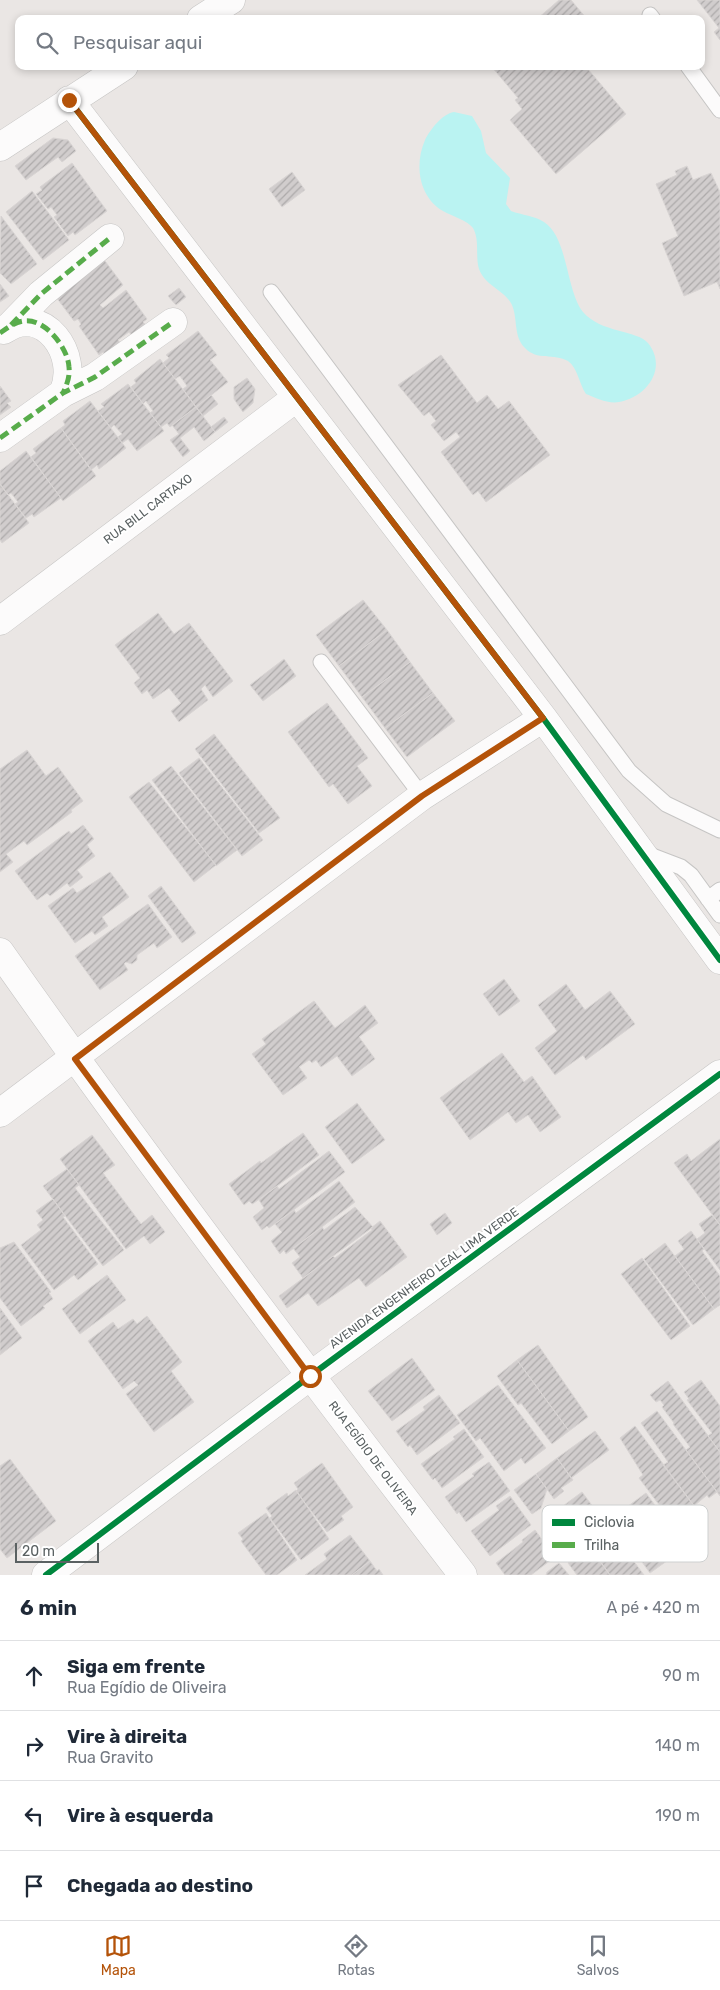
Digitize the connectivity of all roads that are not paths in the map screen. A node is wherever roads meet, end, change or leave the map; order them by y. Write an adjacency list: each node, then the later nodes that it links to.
1 (231, 0): 2 (street)
2 (207, 15)
3 (118, 70): 5 (street)
4 (691, 70): 6 (lane)
5 (69, 100): 7 (street); 13 (street)
6 (720, 110)
7 (0, 147)
8 (110, 238): 11 (street)
9 (271, 292): 19 (lane)
10 (174, 322): 12 (street)
11 (6, 329): 12 (street)
12 (63, 393): 14 (street)
13 (296, 398): 15 (street, RUA BILL CARTAXO); 17 (street)
14 (0, 438)
15 (0, 621)
16 (322, 662): 18 (lane)
17 (543, 718): 18 (street); 20 (street)
18 (422, 796): 25 (street)
19 (720, 830)
20 (643, 853): 21 (lane); 24 (street)
21 (714, 894): 22 (lane)
22 (720, 915)
23 (0, 952): 25 (street, RUA EGÍDIO DE OLIVEIRA)
24 (720, 960)
25 (75, 1059): 27 (street); 28 (street, RUA EGÍDIO DE OLIVEIRA)
26 (720, 1074): 28 (street, AVENIDA ENGENHEIRO LEAL LIMA VERDE)
27 (0, 1113)
28 (310, 1376): 29 (street, AVENIDA ENGENHEIRO LEAL LIMA VERDE); 30 (street, RUA EGÍDIO DE OLIVEIRA)
29 (46, 1575)
30 (463, 1575)

